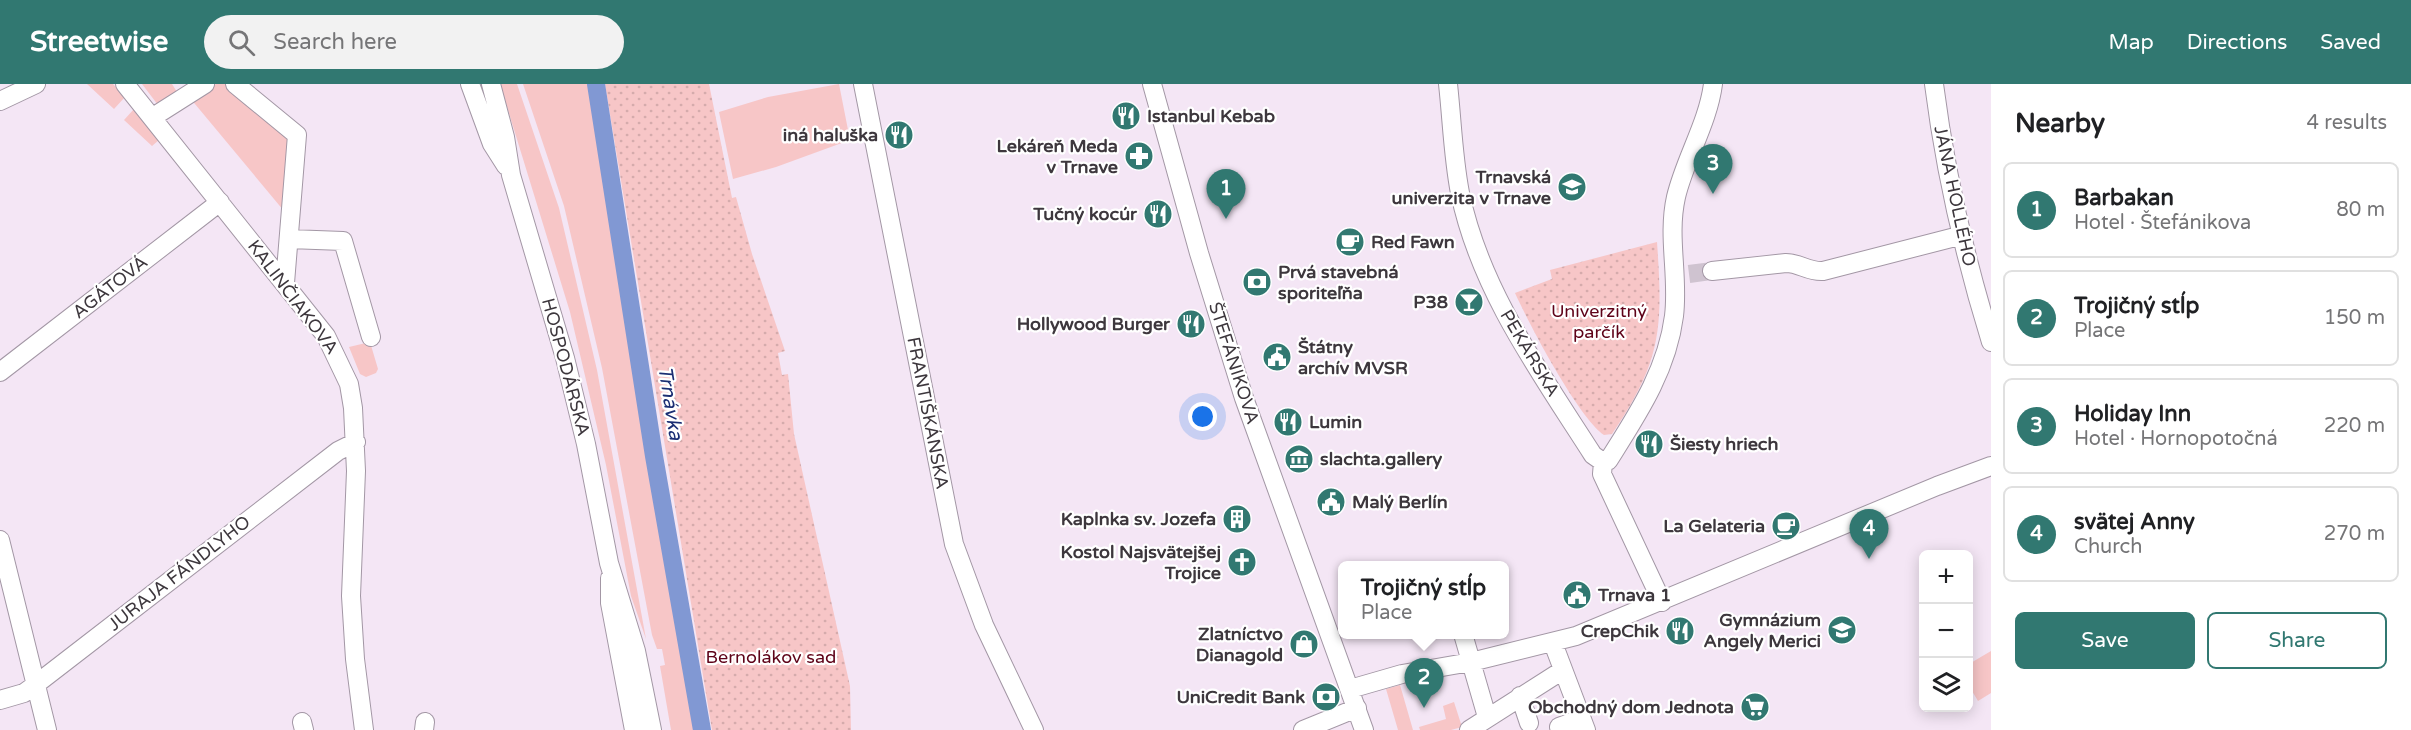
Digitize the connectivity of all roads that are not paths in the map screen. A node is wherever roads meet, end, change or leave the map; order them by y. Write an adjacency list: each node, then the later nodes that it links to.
1 (36, 84): 12 (street)
2 (126, 84): 13 (street, KALINČIAKOVA)
3 (205, 84): 13 (street)
4 (235, 84): 16 (street)
5 (470, 84): 14 (street, HOSPODÁRSKA)
6 (491, 84): 14 (street, HOSPODÁRSKA)
7 (863, 84): 46 (street, FRANTIŠKÁNSKA)
8 (1152, 84): 34 (street, ŠTEFÁNIKOVA)
9 (1448, 84): 24 (street, PEKÁRSKA)
10 (1713, 84): 24 (street)
11 (1934, 84): 17 (street, JÁNA HOLLÉHO)
12 (0, 101)
13 (153, 117): 15 (street, KALINČIAKOVA)
14 (511, 175): 27 (street, HOSPODÁRSKA)
15 (220, 202): 19 (street, KALINČIAKOVA); 22 (street, AGÁTOVÁ)
16 (290, 231): 19 (street); 20 (street)
17 (1962, 235): 18 (street); 21 (street, JÁNA HOLLÉHO)
18 (1712, 271)
19 (285, 283): 23 (street, KALINČIAKOVA)
20 (371, 337)
21 (1991, 342)
22 (0, 372)
23 (356, 442): 33 (street, JURAJA FÁNDLYHO); 43 (street, KALINČIAKOVA)
24 (1602, 462): 28 (street, PEKÁRSKA)
25 (1991, 466): 28 (street)
26 (0, 540): 33 (street)
27 (609, 562): 44 (street, HOSPODÁRSKA); 45 (street, HOSPODÁRSKA)
28 (1662, 602): 30 (street)
29 (1464, 639): 31 (street)
30 (1553, 643): 31 (street); 32 (street)
31 (1471, 662): 34 (street); 38 (street)
32 (1563, 670): 35 (street); 40 (street)
33 (35, 685): 36 (street, JURAJA FÁNDLYHO); 42 (street)
34 (1350, 689): 37 (street, ŠTEFÁNIKOVA)
35 (1520, 696): 38 (street); 39 (street)
36 (0, 700)
37 (1357, 708): 47 (street); 48 (street, ŠTEFÁNIKOVA)
38 (1487, 717): 49 (street)
39 (1529, 723)
40 (1583, 724): 41 (street)
41 (1559, 727)
42 (47, 730)
43 (364, 730)
44 (634, 730)
45 (652, 730)
46 (1034, 730)
47 (1303, 730)
48 (1365, 730)
49 (1469, 730)

